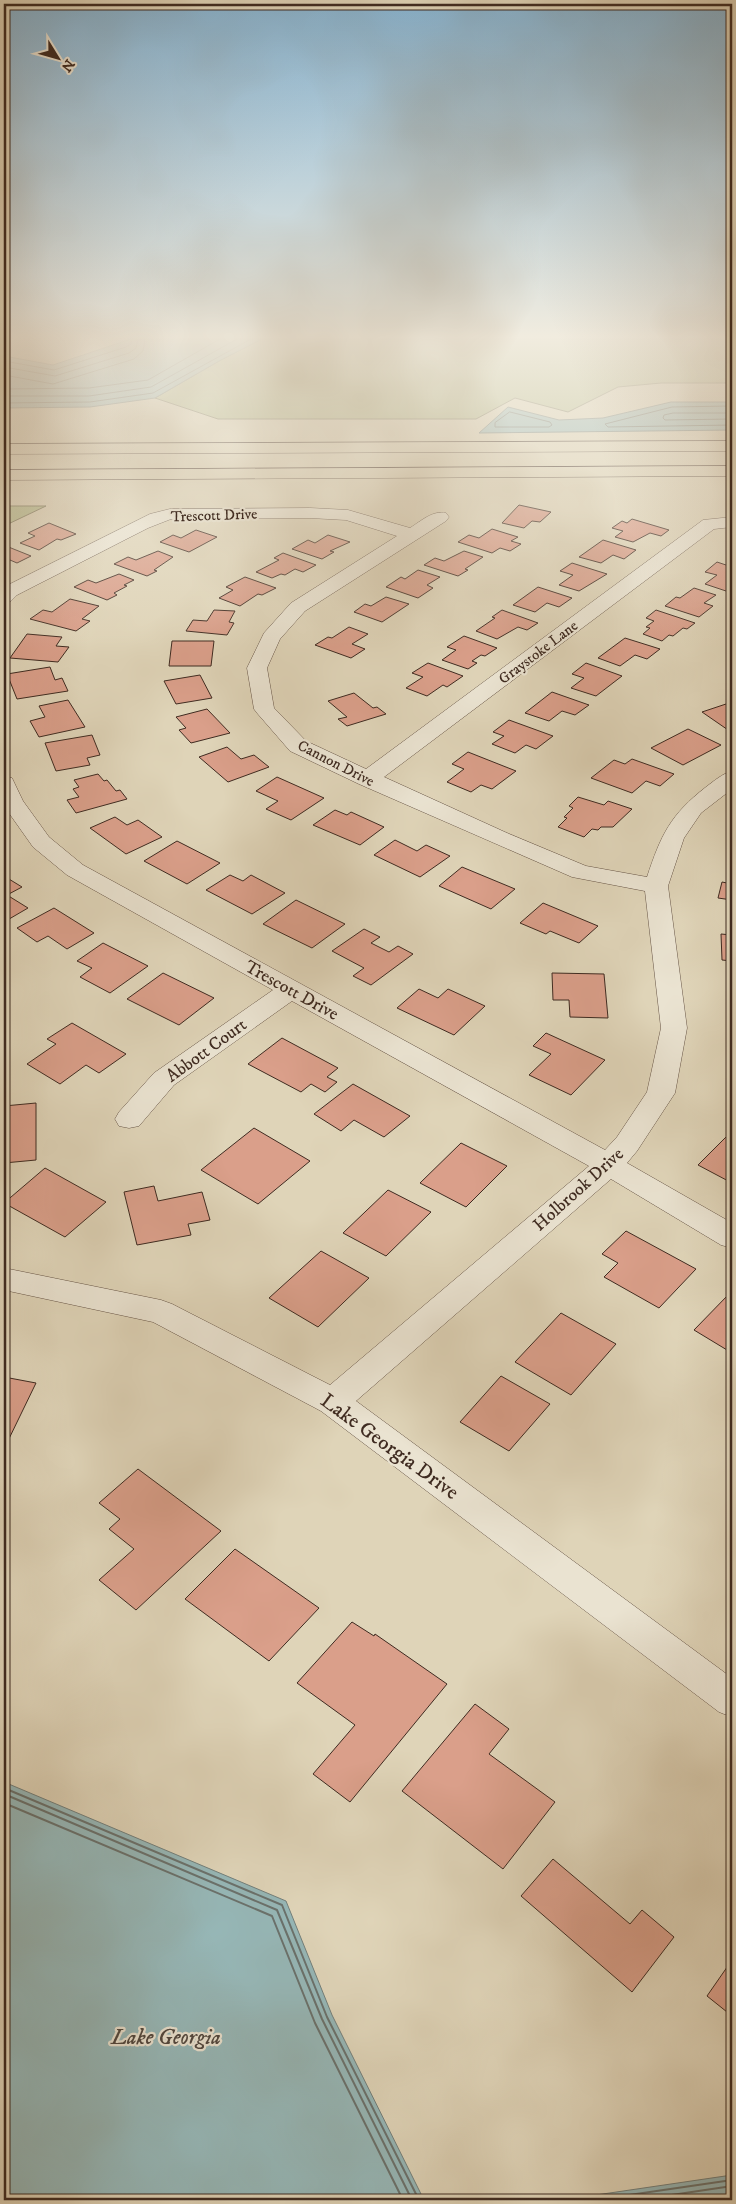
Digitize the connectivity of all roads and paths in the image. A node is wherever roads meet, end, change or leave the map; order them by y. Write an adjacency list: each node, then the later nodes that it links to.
1 (732, 446): 2 (highway)
2 (4, 449)
3 (732, 471): 4 (highway)
4 (4, 475)
5 (440, 517): 7 (street, Cannon Drive)
6 (732, 522): 10 (street, Graystoke Lane)
7 (412, 535): 8 (street, Trescott Drive); 10 (street, Cannon Drive)
8 (4, 597)
9 (732, 778): 12 (street, Holbrook Drive)
10 (367, 779): 12 (street, Cannon Drive)
11 (4, 783): 13 (street, Trescott Drive)
12 (656, 886): 15 (street, Holbrook Drive)
13 (291, 990): 14 (street, Abbott Court); 15 (street, Trescott Drive)
14 (129, 1119)
15 (609, 1165): 16 (street, Trescott Drive); 18 (street, Holbrook Drive)
16 (732, 1236)
17 (4, 1279): 18 (street, Lake Georgia Drive)
18 (334, 1402): 19 (street, Lake Georgia Drive)
19 (732, 1700)

